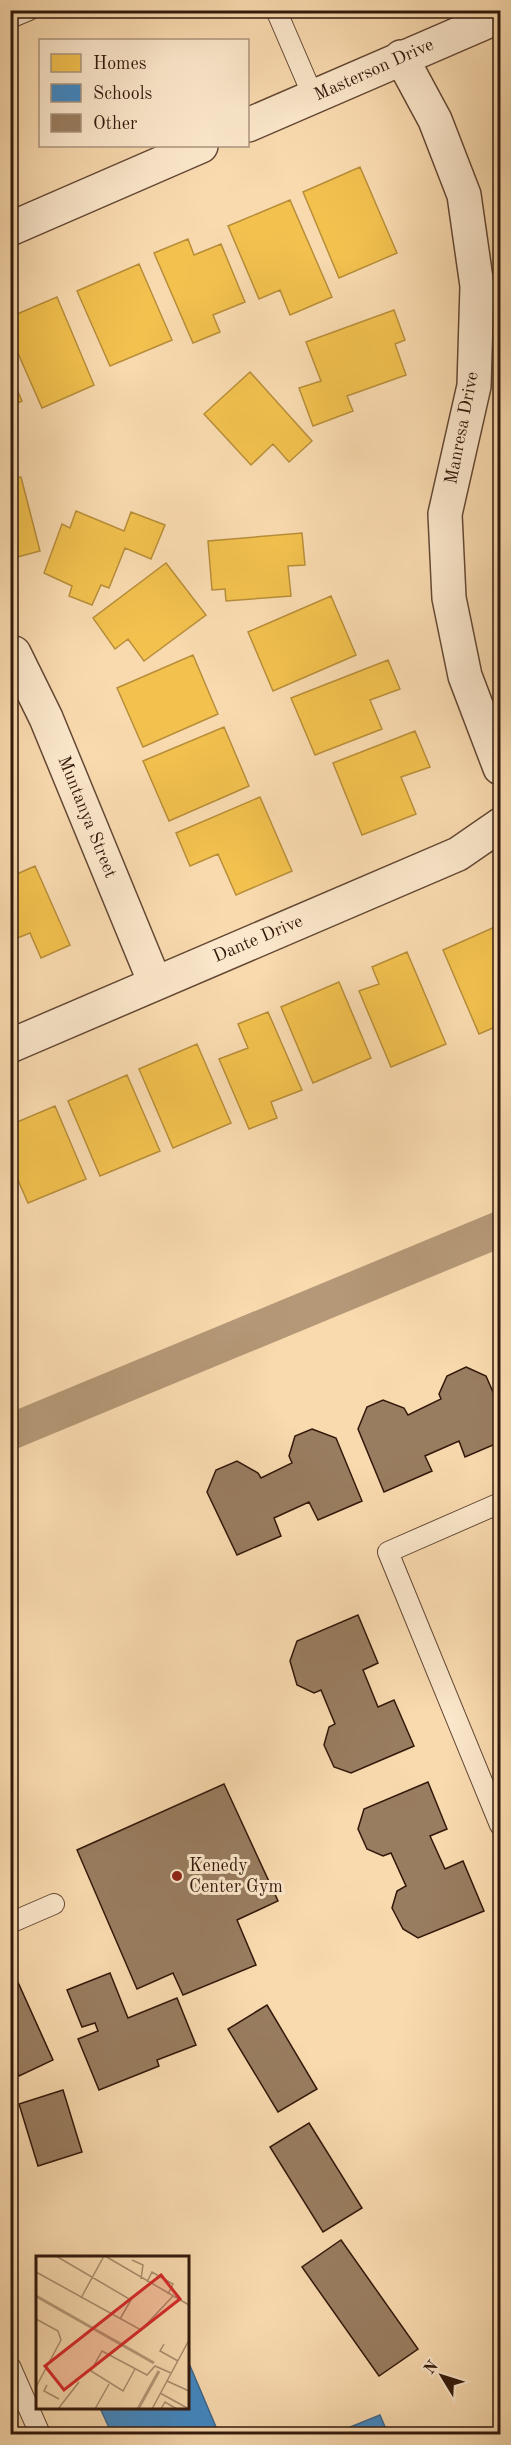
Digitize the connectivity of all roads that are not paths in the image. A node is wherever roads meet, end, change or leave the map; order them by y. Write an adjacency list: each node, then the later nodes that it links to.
1 (29, 10): 4 (lane)
2 (276, 10): 6 (lane)
3 (501, 16): 5 (street, Masterson Drive)
4 (10, 18)
5 (401, 57): 6 (street, Masterson Drive); 11 (street, Manresa Drive)
6 (313, 96): 7 (street, Masterson Drive)
7 (249, 125)
8 (199, 147): 9 (street)
9 (10, 229)
10 (12, 654): 13 (street, Muntanya Street)
11 (501, 768)
12 (501, 825): 13 (street, Dante Drive)
13 (155, 983): 14 (street, Dante Drive)
14 (10, 1046)
15 (501, 1503): 16 (lane)
16 (501, 1824)
17 (54, 1904): 18 (lane)
18 (10, 1923)
19 (10, 2366): 20 (lane)
20 (40, 2434)

